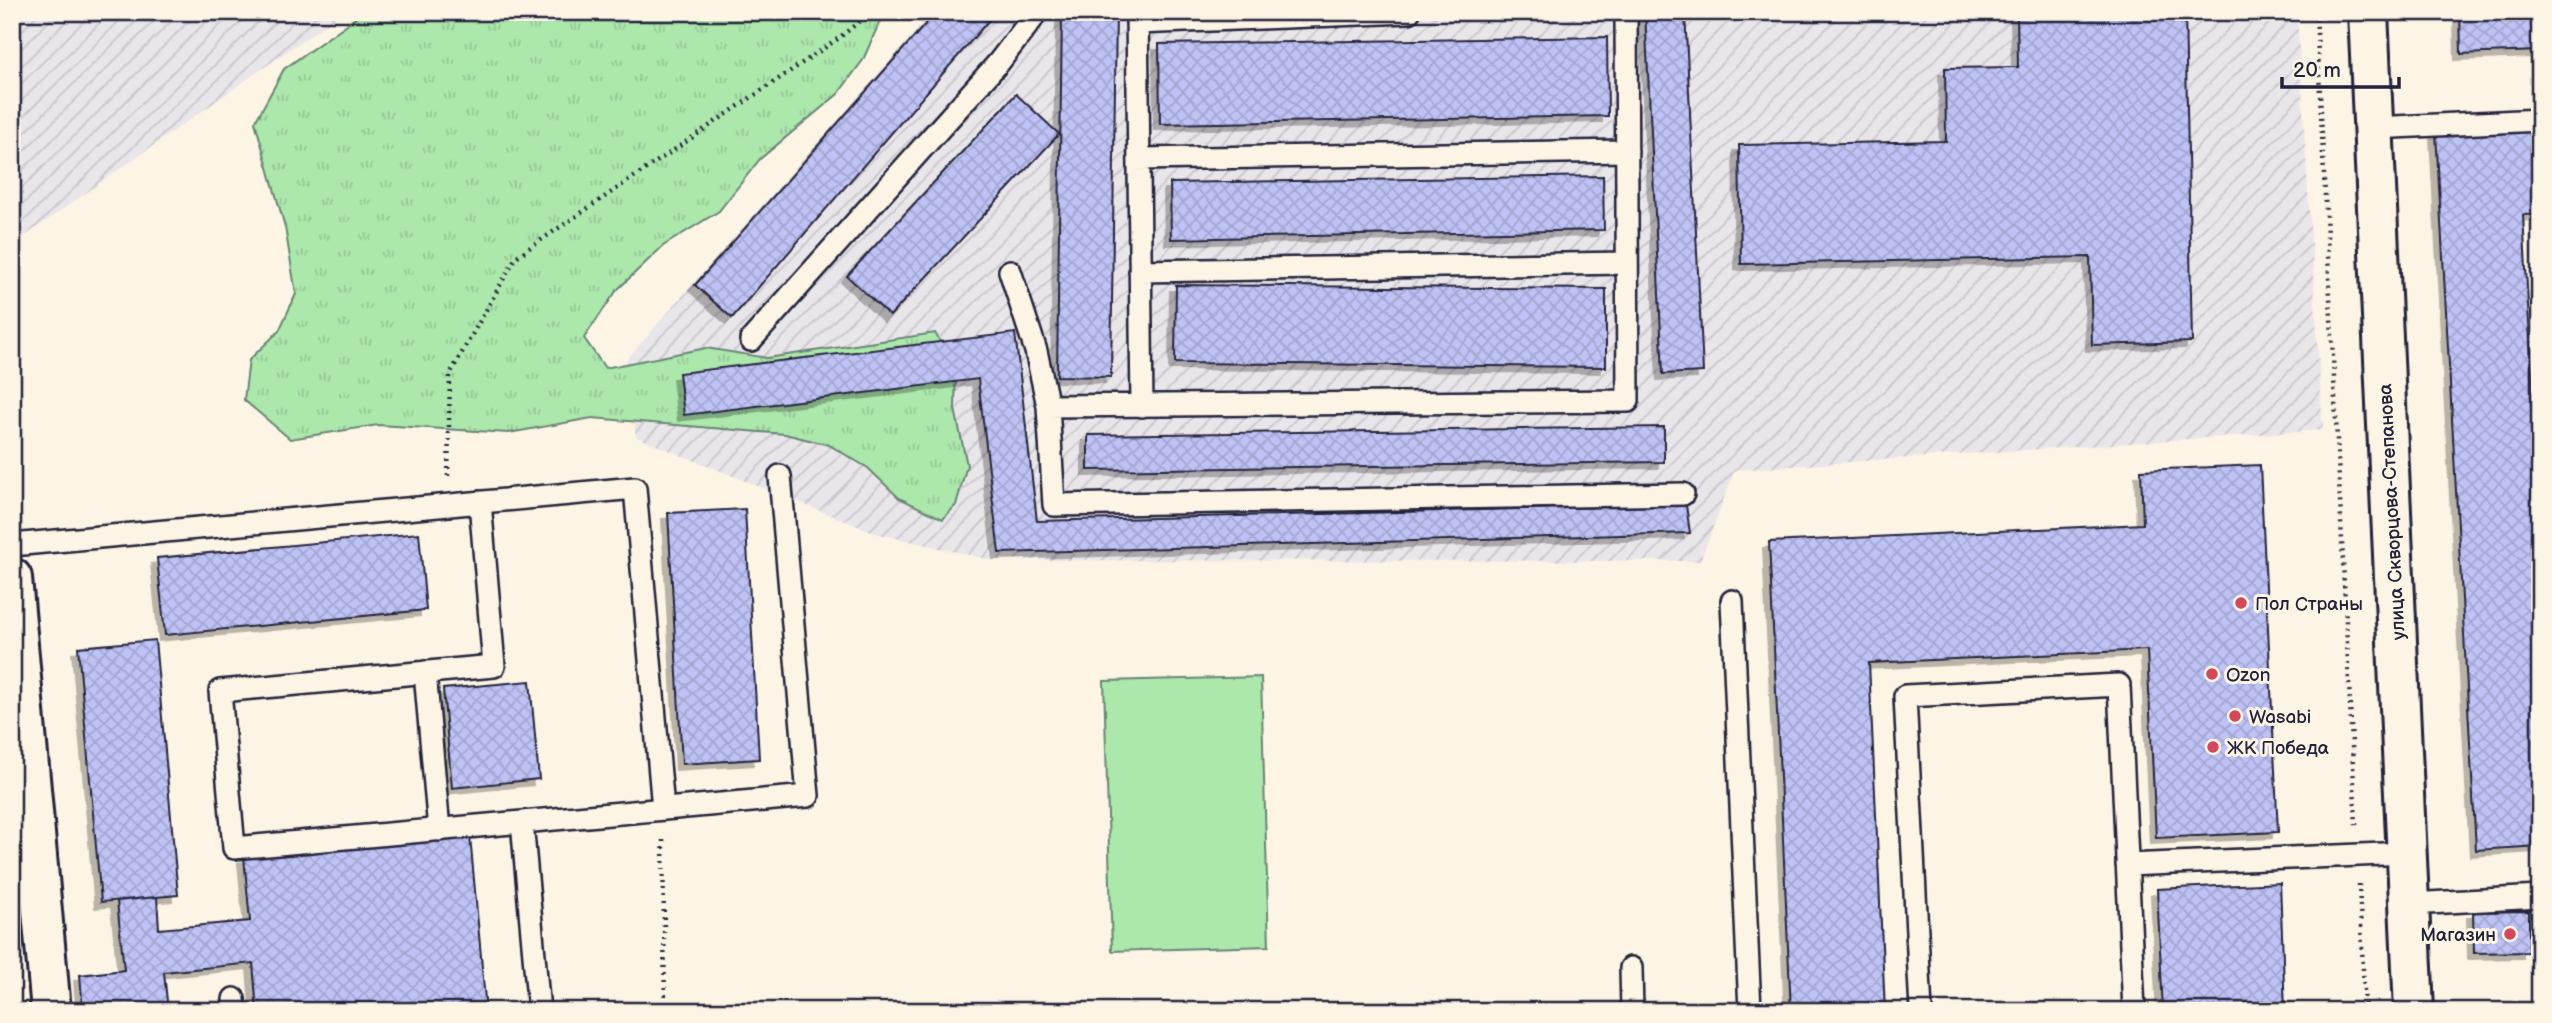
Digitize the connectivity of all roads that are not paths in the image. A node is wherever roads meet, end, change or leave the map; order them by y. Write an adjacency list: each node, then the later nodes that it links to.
1 (1033, 12): 13 (lane)
2 (1409, 12): 5 (lane)
3 (1626, 12): 8 (lane)
4 (2368, 12): 7 (street, улица Скворцова-Степанова)
5 (1137, 18): 9 (lane)
6 (2540, 120): 7 (lane)
7 (2374, 128): 26 (street, улица Скворцова-Степанова)
8 (1627, 151): 9 (lane); 10 (lane)
9 (1139, 159): 12 (lane)
10 (1627, 263): 12 (lane); 15 (lane)
11 (1010, 271): 14 (lane)
12 (1140, 271): 15 (lane)
13 (751, 340)
14 (1048, 406): 15 (lane); 17 (lane)
15 (1142, 407)
16 (780, 476): 23 (lane)
17 (1684, 494)
18 (480, 502): 19 (lane); 22 (lane); 23 (lane)
19 (12, 545)
20 (12, 578): 31 (street)
21 (1732, 601): 34 (lane)
22 (425, 672): 25 (lane); 25 (lane)
23 (663, 809): 24 (lane)
24 (522, 822): 25 (lane); 32 (lane)
25 (439, 830)
26 (2406, 853): 27 (lane); 29 (street, улица Скворцова-Степанова)
27 (2127, 865): 35 (lane); 36 (lane)
28 (2540, 897): 29 (lane)
29 (2409, 904): 37 (street, улица Скворцова-Степанова)
30 (1631, 968): 33 (lane)
31 (51, 1011)
32 (539, 1011)
33 (1632, 1011)
34 (1750, 1011)
35 (1921, 1011)
36 (2134, 1011)
37 (2414, 1011)

